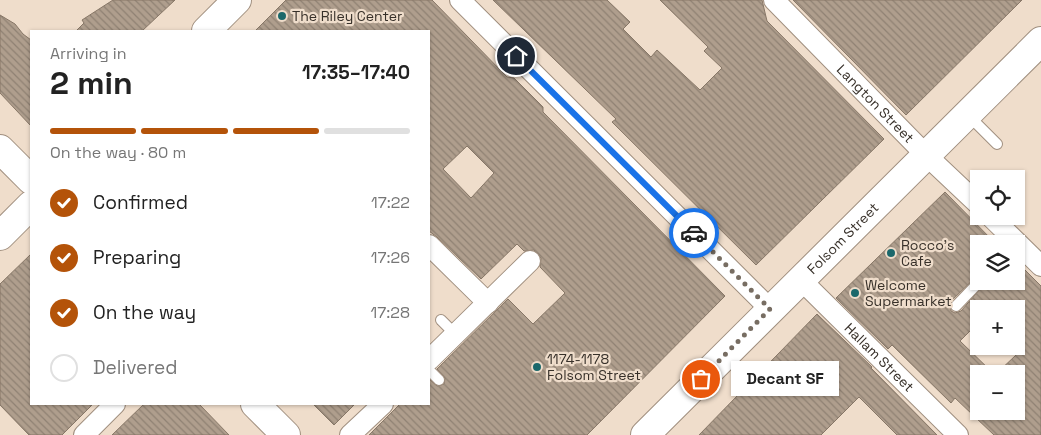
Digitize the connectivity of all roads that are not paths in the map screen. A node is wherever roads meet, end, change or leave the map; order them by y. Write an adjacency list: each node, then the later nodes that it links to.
1 (237, 0): 4 (main road)
2 (460, 0): 24 (street)
3 (774, 0): 9 (street, Langton Street)
4 (209, 30)
5 (1041, 41): 6 (main road, Folsom Street)
6 (967, 114): 7 (lane); 9 (main road, Folsom Street)
7 (997, 144)
8 (0, 148): 10 (main road)
9 (926, 156): 11 (street, Langton Street); 20 (main road, Folsom Street)
10 (30, 179)
11 (970, 197)
12 (30, 206): 15 (main road)
13 (999, 225): 14 (street)
14 (1008, 235)
15 (0, 236)
16 (430, 246): 22 (street)
17 (1025, 251): 19 (street)
18 (530, 261): 22 (street)
19 (1041, 266)
20 (801, 280): 24 (main road, Folsom Street); 33 (street, Hallam Street)
21 (971, 290): 23 (lane)
22 (488, 303): 26 (street)
23 (956, 306)
24 (770, 309): 37 (main road, Folsom Street)
25 (440, 320): 26 (lane)
26 (455, 334): 27 (street)
27 (430, 359)
28 (430, 371): 29 (lane)
29 (439, 380)
30 (114, 405): 34 (street)
31 (255, 405): 35 (main road)
32 (382, 405): 36 (street)
33 (953, 434)
34 (84, 435)
35 (286, 435)
36 (350, 435)
37 (645, 435)

